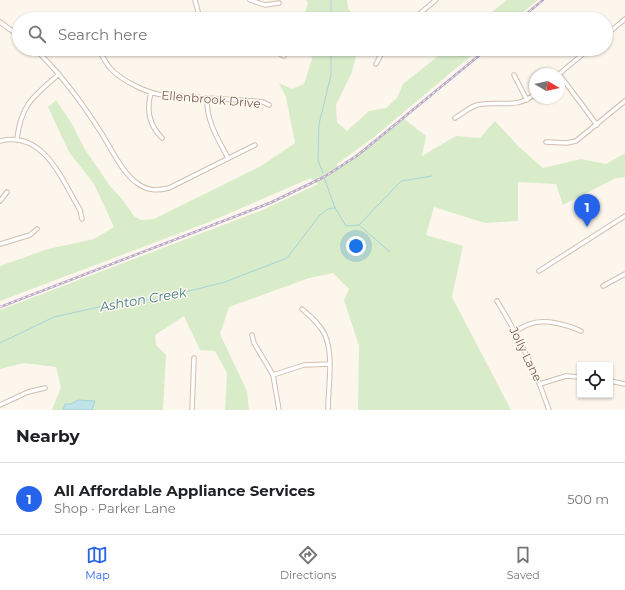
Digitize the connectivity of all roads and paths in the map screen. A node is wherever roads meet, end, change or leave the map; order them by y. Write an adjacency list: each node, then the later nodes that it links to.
1 (195, 0): 5 (street)
2 (250, 0): 4 (street)
3 (436, 0): 6 (street)
4 (279, 2)
5 (198, 12)
6 (421, 12)
7 (625, 20): 9 (street)
8 (0, 22): 10 (street)
9 (613, 29)
10 (12, 31)
11 (42, 56): 17 (street)
12 (102, 56): 20 (street, Ellenbrook Drive)
13 (380, 56): 15 (street)
14 (581, 56): 16 (street)
15 (376, 64)
16 (565, 69)
17 (59, 74): 28 (street); 32 (street)
18 (514, 74): 22 (street)
19 (565, 82): 26 (street)
20 (151, 93): 21 (street, Ellenbrook Drive); 27 (street)
21 (207, 98): 24 (street, Ellenbrook Drive); 32 (street)
22 (527, 100): 25 (street)
23 (625, 101): 26 (street)
24 (269, 105)
25 (455, 118)
26 (597, 125): 30 (street)
27 (162, 138)
28 (17, 139): 29 (street); 36 (street)
29 (0, 141)
30 (546, 142)
31 (255, 145): 32 (street)
32 (228, 158)
33 (6, 192): 34 (street)
34 (0, 201)
35 (625, 216): 39 (street)
36 (82, 219)
37 (37, 229): 38 (street)
38 (0, 244)
39 (539, 271)
40 (625, 274): 41 (street)
41 (603, 286)
42 (497, 300): 44 (street, Jolly Lane)
43 (302, 309): 48 (street)
44 (516, 331): 45 (street); 52 (street, Jolly Lane)
45 (581, 331)
46 (252, 335): 49 (street)
47 (194, 358): 56 (street)
48 (329, 364): 49 (street); 58 (street)
49 (272, 375): 57 (street)
50 (577, 377): 52 (street)
51 (613, 382): 53 (street)
52 (540, 384): 59 (street, Jolly Lane)
53 (625, 384)
54 (45, 388): 55 (street)
55 (0, 405)
56 (192, 410)
57 (279, 410)
58 (328, 410)
59 (549, 410)

